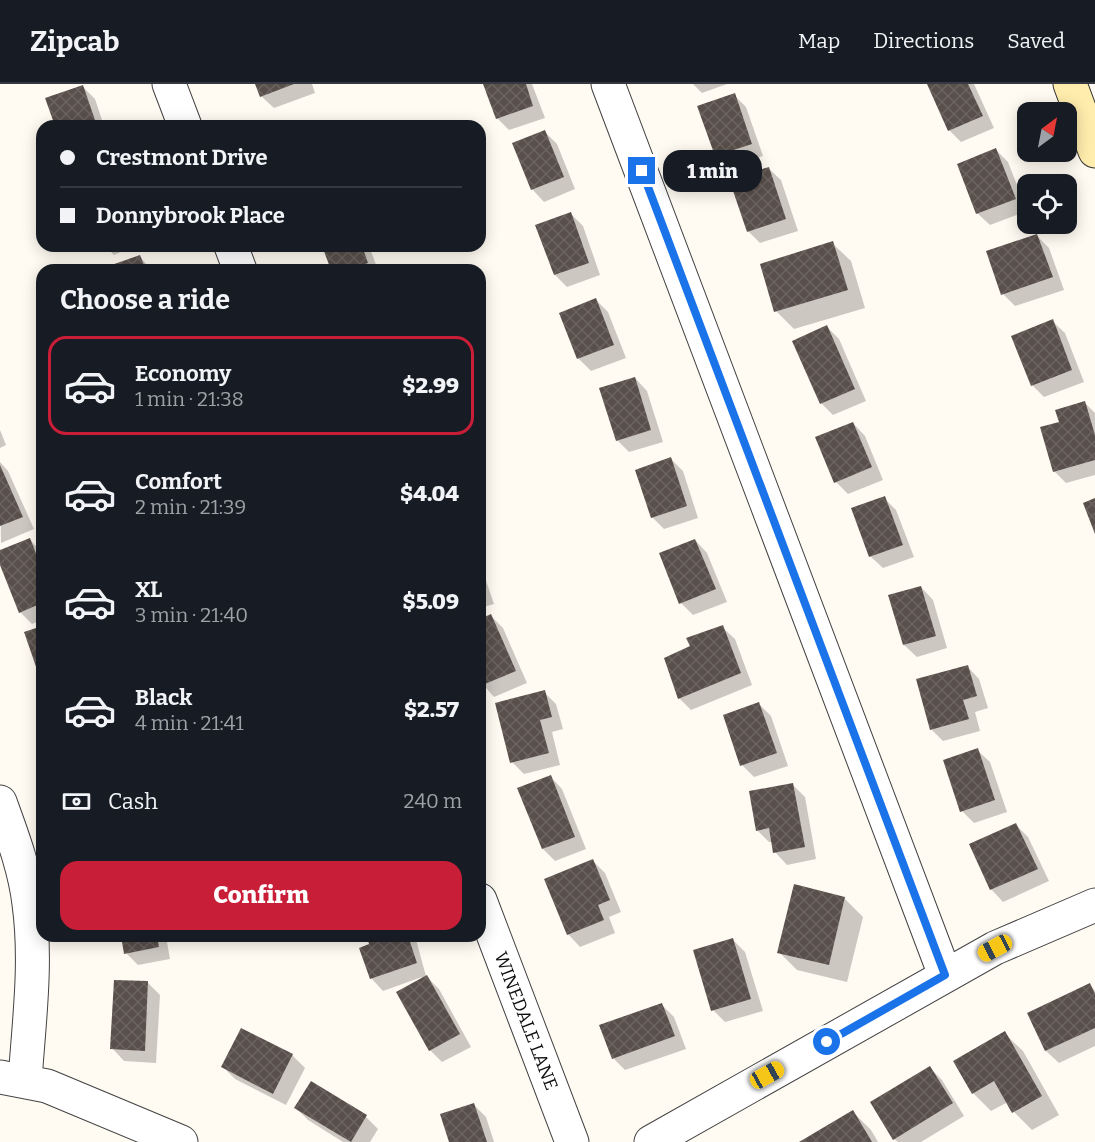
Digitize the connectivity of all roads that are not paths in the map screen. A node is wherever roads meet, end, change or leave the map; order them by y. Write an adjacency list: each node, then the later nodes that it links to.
1 (169, 84): 4 (street)
2 (608, 84): 9 (street)
3 (1070, 84): 5 (street)
4 (183, 120)
5 (1095, 151)
6 (0, 802): 10 (street)
7 (1095, 905): 9 (street)
8 (486, 916): 12 (street, WINEDALE LANE)
9 (945, 975): 13 (street)
10 (13, 1079): 11 (street)
11 (181, 1142)
12 (572, 1142)
13 (651, 1142)

